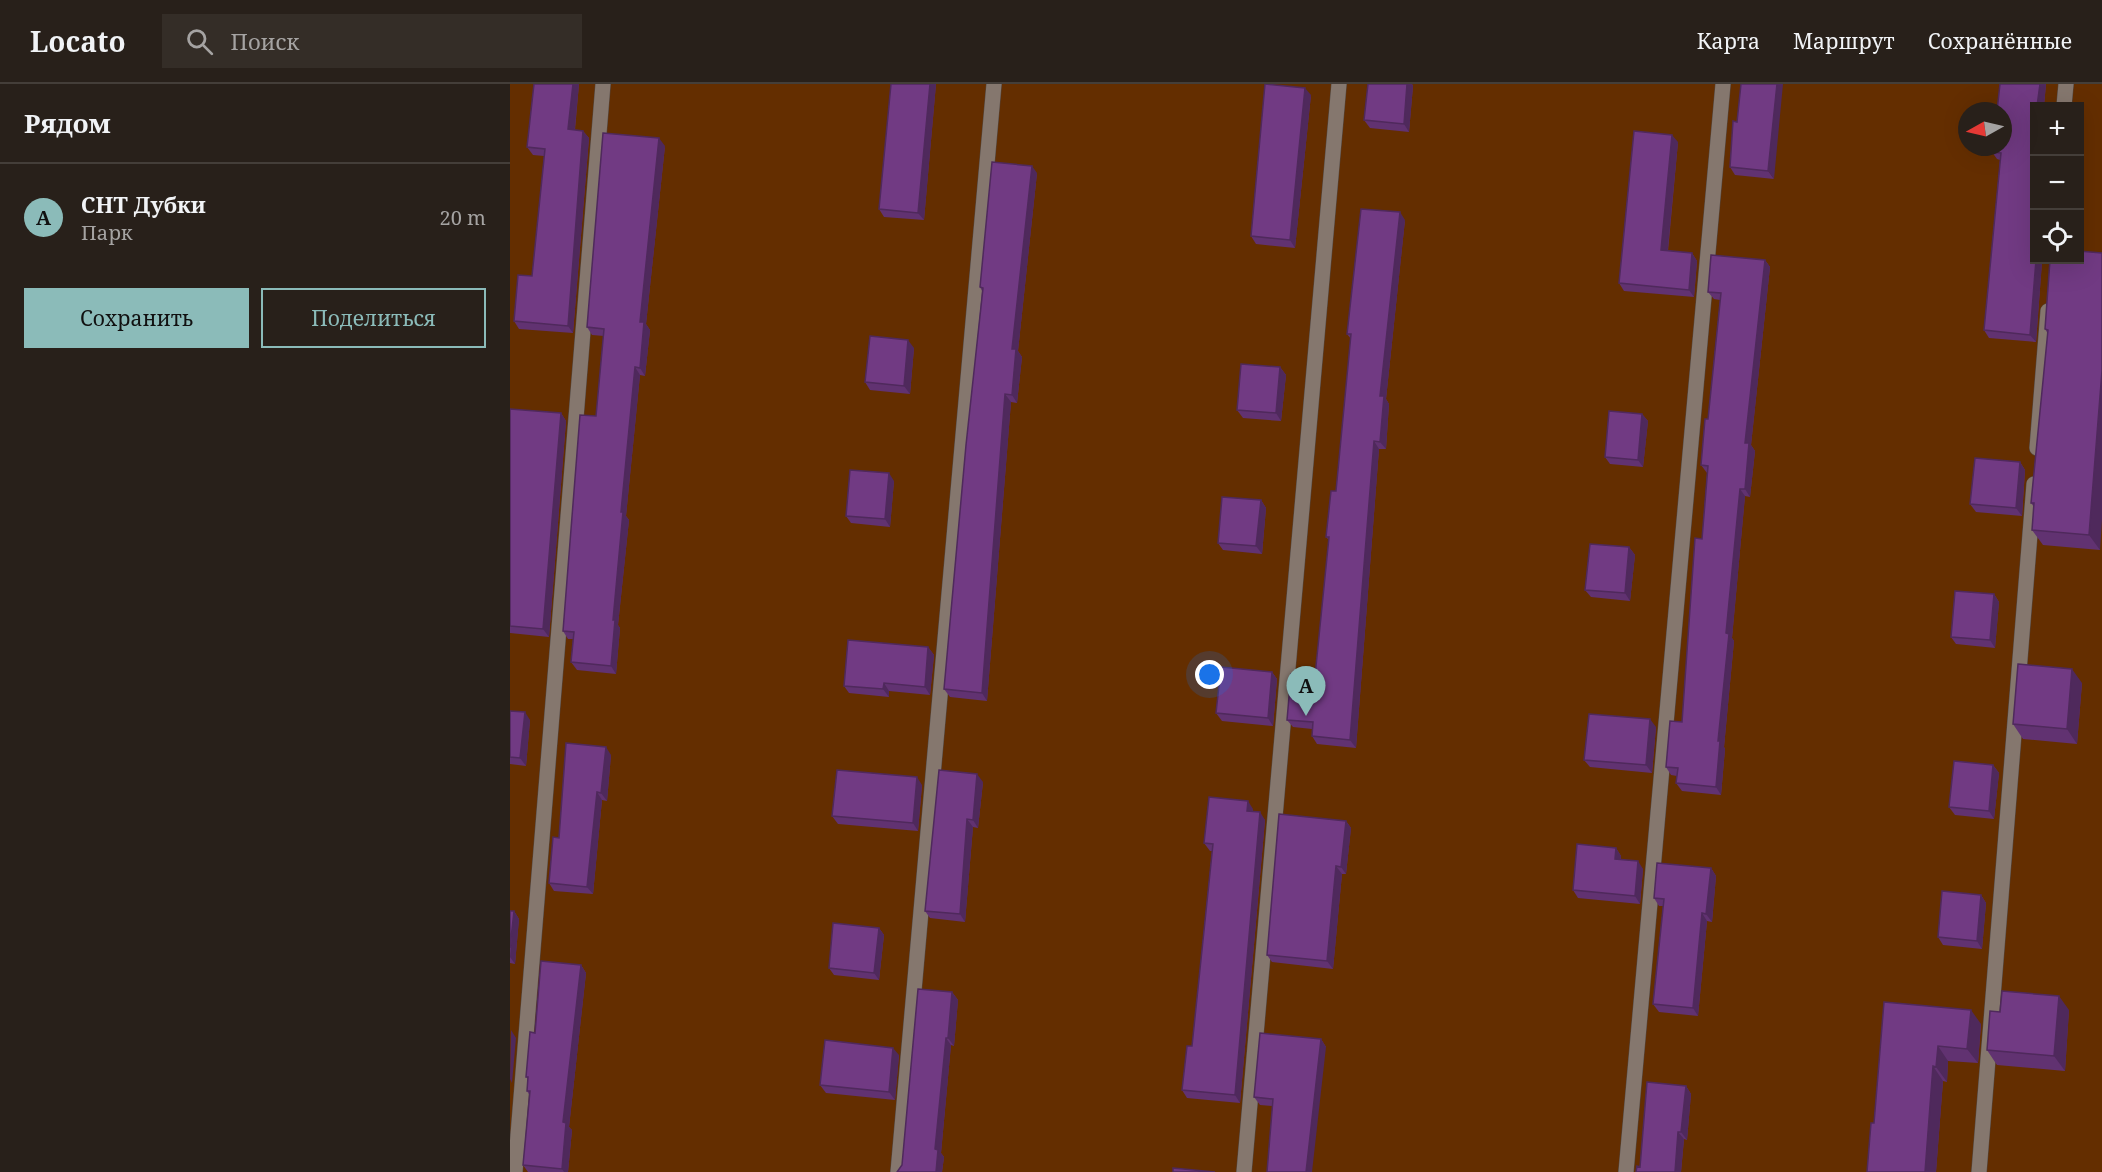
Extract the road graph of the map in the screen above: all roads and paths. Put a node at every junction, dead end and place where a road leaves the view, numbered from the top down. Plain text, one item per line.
1 (603, 84) edge
2 (994, 84) edge
3 (1339, 84) edge
4 (1723, 84) edge
5 (2066, 84) edge
6 (2064, 102) edge
7 (2049, 295) edge
8 (515, 1172) edge
9 (898, 1172) edge
10 (1244, 1172) edge
11 (1626, 1172) edge
12 (1979, 1172) edge

1 - 8 street
2 - 9 street
3 - 10 street
4 - 11 street
5 - 6 street
7 - 12 street

